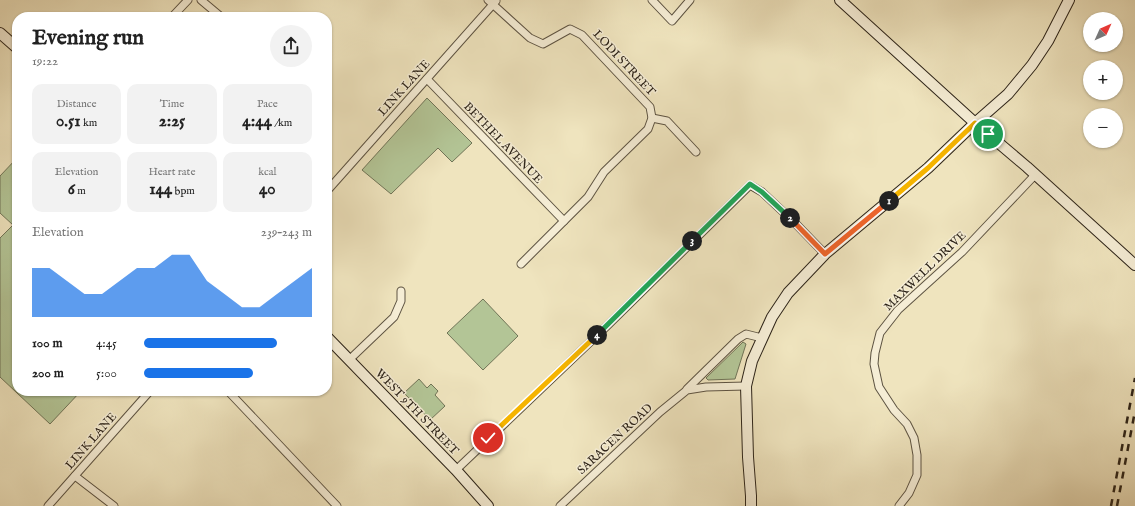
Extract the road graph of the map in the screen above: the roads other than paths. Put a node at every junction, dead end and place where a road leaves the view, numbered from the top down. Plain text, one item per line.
1 (188, 0) edge
2 (201, 0) edge
3 (652, 0) edge
4 (690, 0) edge
5 (840, 0) edge
6 (1069, 0) edge
7 (493, 1) edge
8 (177, 12) edge
9 (215, 12) edge
10 (0, 33) edge
11 (12, 44) edge
12 (427, 79) junction
13 (652, 118) junction
14 (975, 123) junction
15 (696, 152) dead end
16 (1035, 175) junction
17 (332, 185) edge
18 (564, 221) junction
19 (825, 254) junction
20 (522, 264) dead end
21 (1135, 265) edge
22 (401, 291) dead end
23 (762, 338) junction
24 (332, 342) edge
25 (349, 360) junction
26 (746, 386) junction
27 (687, 390) junction
28 (146, 396) edge
29 (233, 396) edge
30 (456, 470) junction
31 (75, 476) junction
32 (48, 506) edge
33 (114, 506) edge
34 (337, 506) edge
35 (488, 506) edge
36 (560, 506) edge
37 (751, 506) edge
38 (899, 506) edge

1 - 8 street
2 - 9 street
3 - 4 street
5 - 14 main road
6 - 14 main road
7 - 12 street, LINK LANE
7 - 13 street, LODI STREET
10 - 11 main road
12 - 17 street, LINK LANE
12 - 18 street, BETHEL AVENUE
13 - 15 street
13 - 18 street
14 - 16 main road
14 - 19 main road
16 - 21 main road
16 - 38 street, MAXWELL DRIVE
18 - 20 street
19 - 23 main road
19 - 30 street
22 - 25 street
23 - 26 main road
23 - 27 street, SARACEN ROAD
24 - 25 main road, WEST 9TH STREET
25 - 30 main road, WEST 9TH STREET
26 - 27 street
26 - 37 main road
27 - 36 street, SARACEN ROAD
28 - 31 street, LINK LANE
29 - 34 street
30 - 35 main road, WEST 9TH STREET
31 - 32 street, LINK LANE
31 - 33 street

